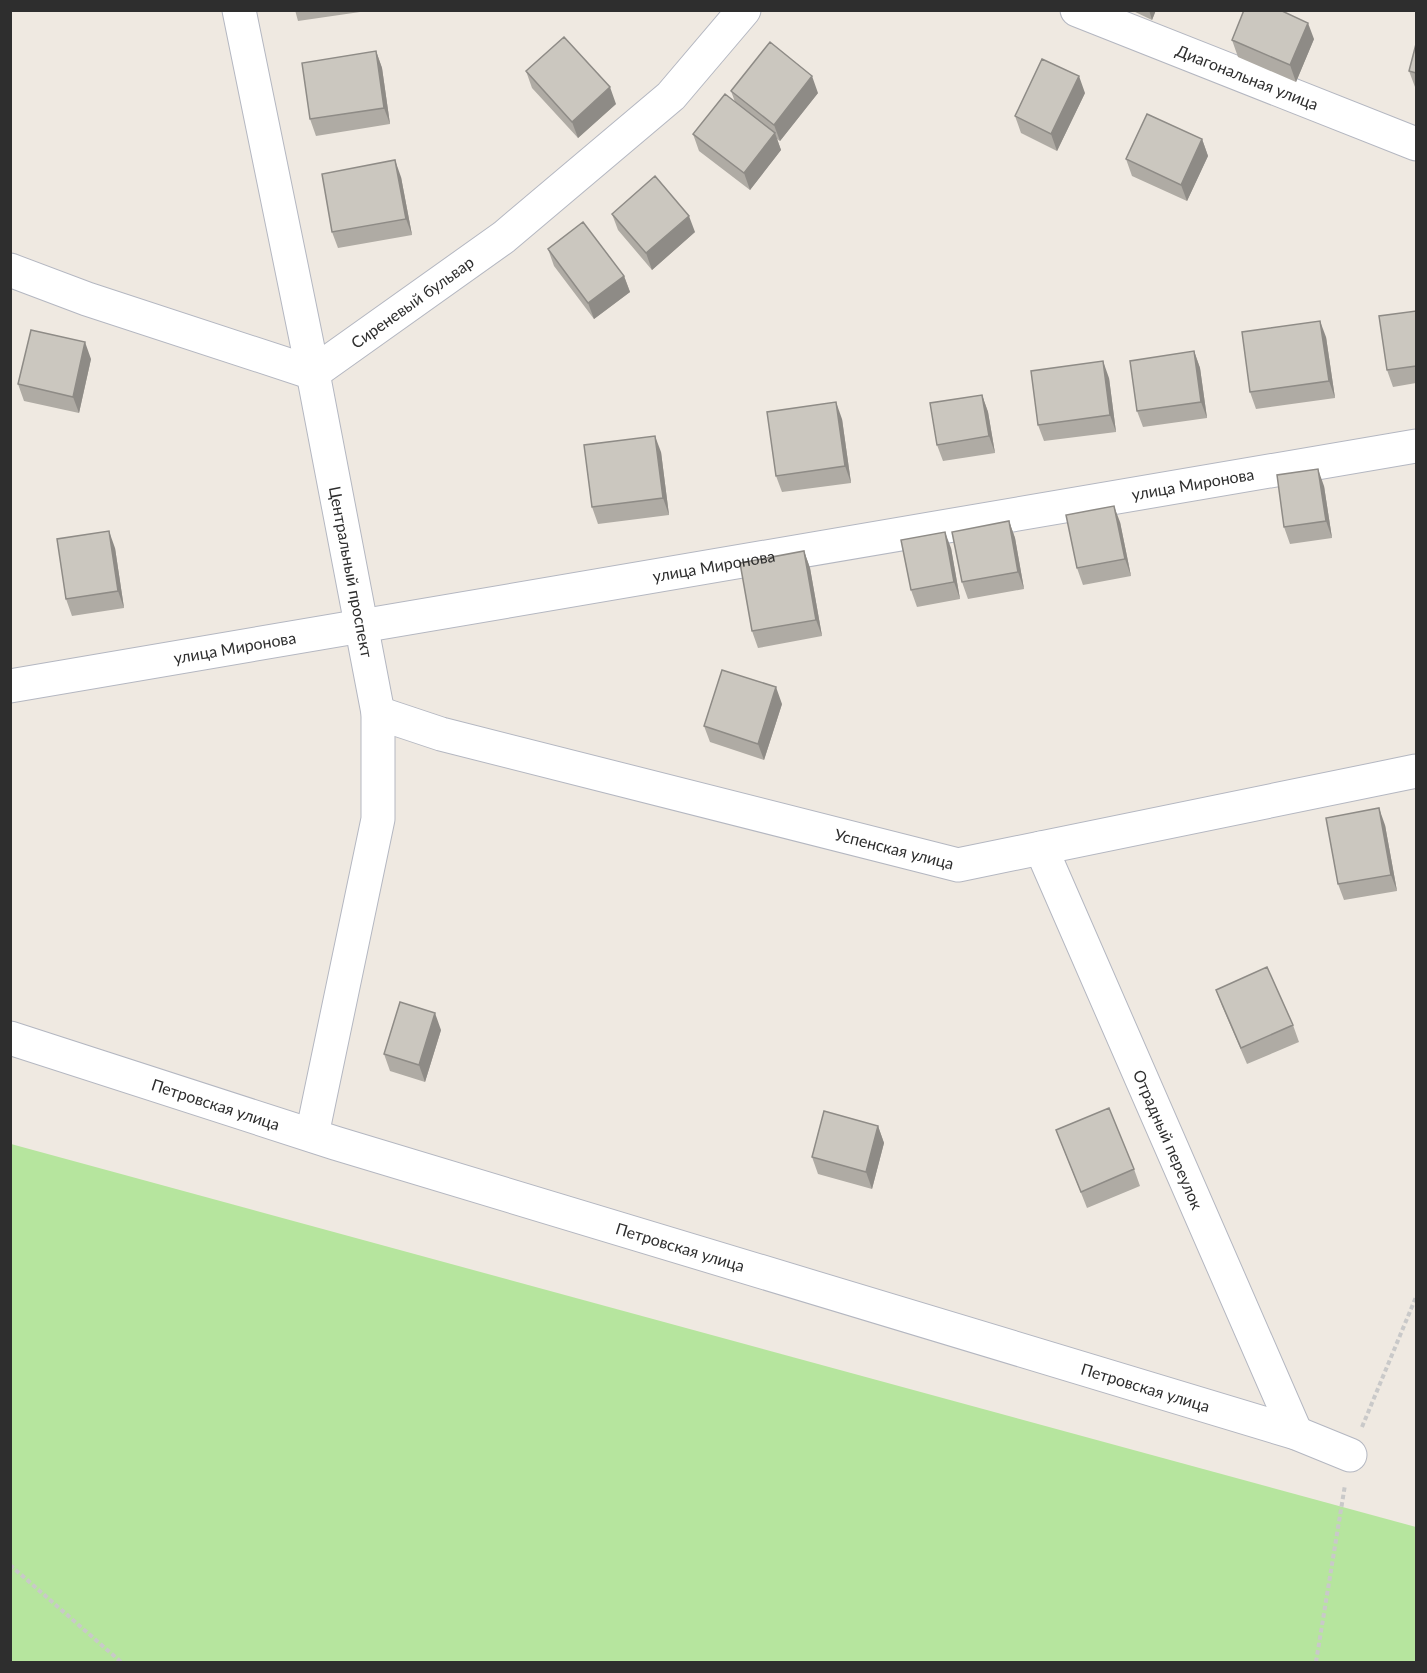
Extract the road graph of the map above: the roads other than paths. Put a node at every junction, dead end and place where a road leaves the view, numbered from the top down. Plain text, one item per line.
1 (239, 10) edge
2 (744, 10) edge
3 (1077, 10) edge
4 (1416, 144) edge
5 (14, 274) edge
6 (313, 373) junction
7 (1416, 446) edge
8 (362, 626) junction
9 (10, 686) edge
10 (378, 713) junction
11 (1416, 771) edge
12 (1041, 848) junction
13 (10, 1038) edge
14 (312, 1135) junction
15 (1296, 1433) junction
16 (1350, 1455) dead end

1 - 6 street, Центральный проспект
2 - 6 street, Сиреневый бульвар
3 - 4 street, Диагональная улица
5 - 6 street
6 - 8 street, Центральный проспект
7 - 8 street, улица Миронова
8 - 9 street, улица Миронова
8 - 10 street, Центральный проспект
10 - 12 street, Успенская улица
10 - 14 street, Центральный проспект
11 - 12 street, Успенская улица
12 - 15 street, Отрадный переулок
13 - 14 street, Петровская улица
14 - 15 street, Петровская улица
15 - 16 street, Петровская улица

